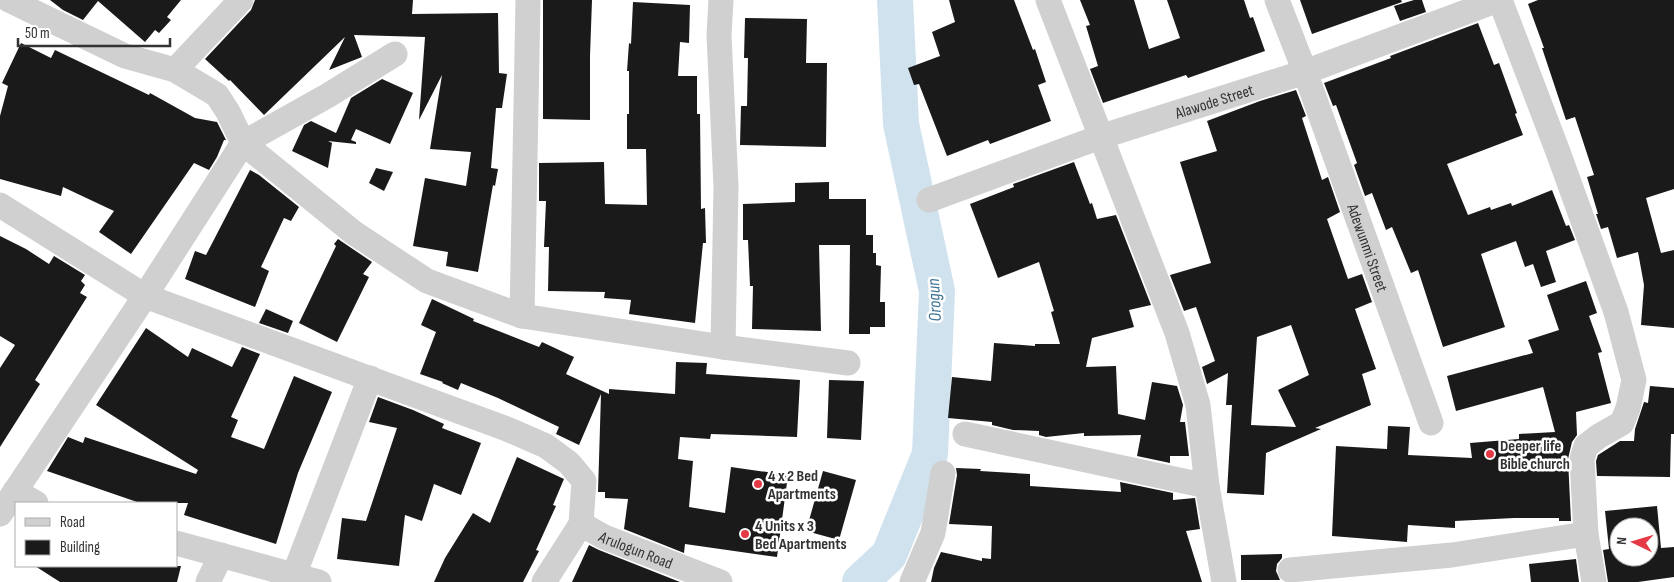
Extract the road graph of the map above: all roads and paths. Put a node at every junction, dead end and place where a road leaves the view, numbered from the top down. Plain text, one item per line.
1 (241, 0) edge
2 (528, 0) edge
3 (721, 0) edge
4 (1048, 0) edge
5 (1277, 0) edge
6 (1499, 0) edge
7 (18, 2) edge
8 (396, 54) dead end
9 (175, 70) junction
10 (1305, 72) junction
11 (1100, 137) junction
12 (243, 143) junction
13 (930, 200) dead end
14 (0, 205) edge
15 (145, 296) junction
16 (522, 316) junction
17 (723, 347) junction
18 (848, 363) dead end
19 (370, 378) junction
20 (1431, 423) dead end
21 (965, 434) dead end
22 (943, 473) dead end
23 (1207, 486) junction
24 (15, 491) junction
25 (34, 502) edge
26 (0, 514) edge
27 (581, 524) junction
28 (1586, 534) junction
29 (178, 544) edge
30 (221, 555) junction
31 (1290, 570) dead end
32 (294, 575) junction
33 (208, 582) edge
34 (319, 582) edge
35 (544, 582) edge
36 (720, 582) edge
37 (912, 582) edge
38 (1224, 582) edge
39 (1594, 582) edge

1 - 9 street
2 - 16 street
3 - 17 street
4 - 11 street
5 - 10 street, Adewunmi Street
6 - 10 street, Alawode Street
6 - 28 street
7 - 9 street
8 - 12 street
9 - 12 street
10 - 11 street, Alawode Street
10 - 20 street, Adewunmi Street
11 - 13 street, Alawode Street
11 - 23 street
12 - 15 street
12 - 16 street
14 - 15 street
15 - 19 street
15 - 24 street
16 - 17 street
17 - 18 street
19 - 27 street
19 - 32 street
21 - 23 street
22 - 37 street
23 - 38 street
24 - 25 street
24 - 26 street
27 - 35 street
27 - 36 street, Arulogun Road
28 - 31 street
28 - 39 street
29 - 30 street
30 - 32 street
30 - 33 street
32 - 34 street

